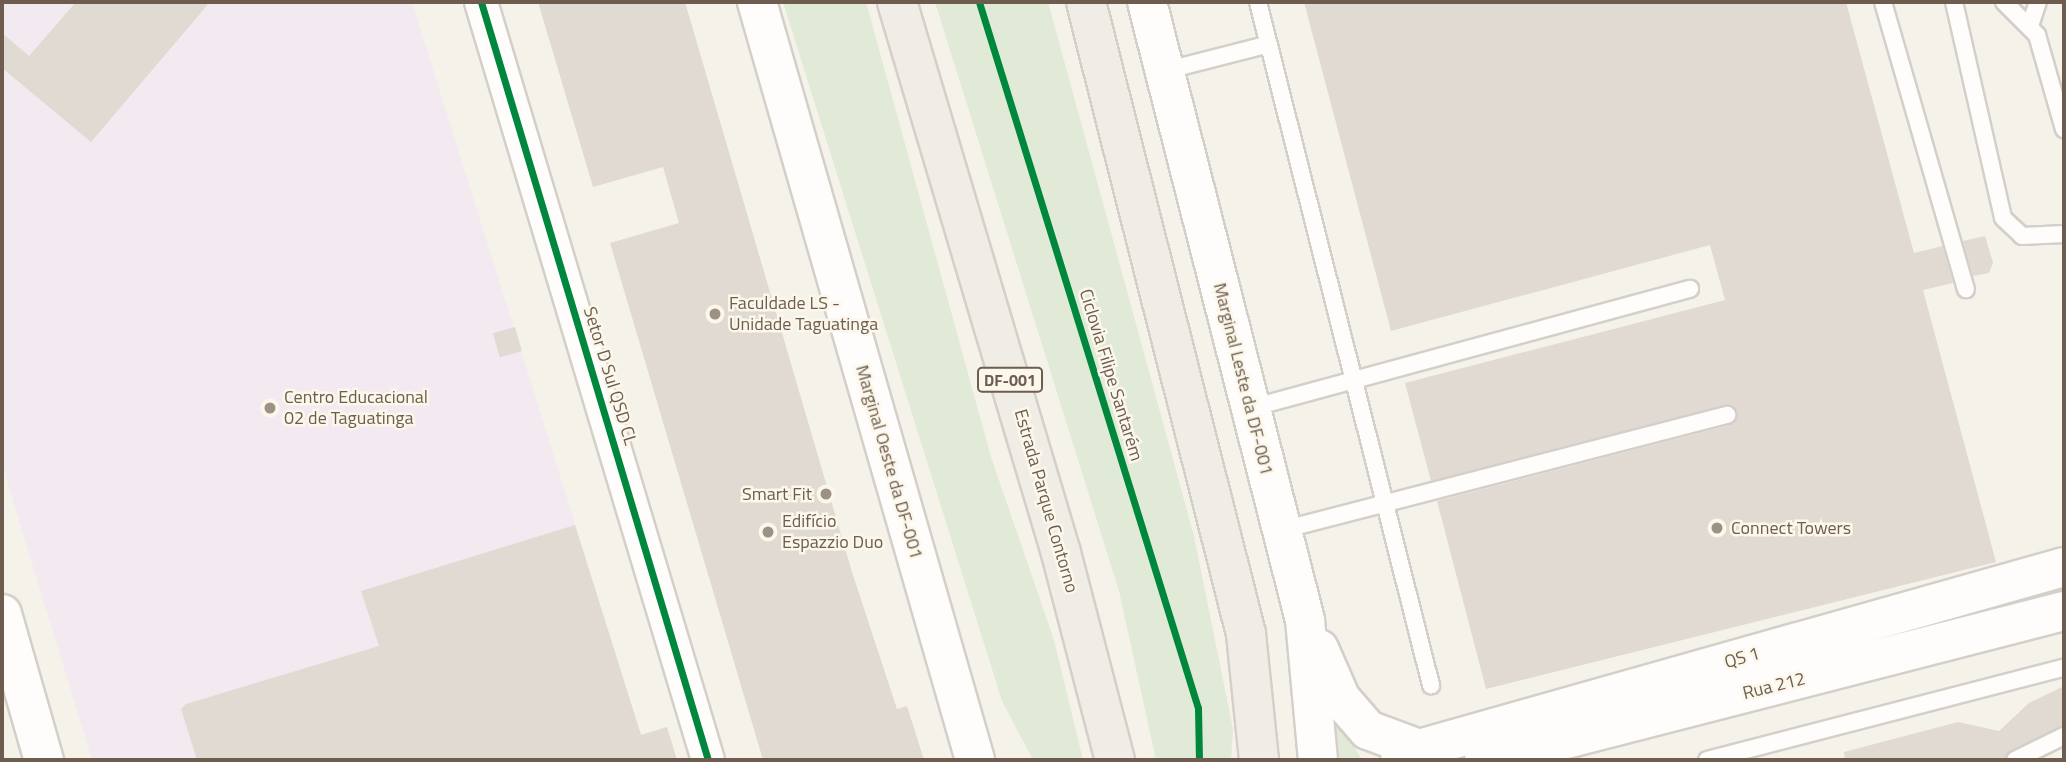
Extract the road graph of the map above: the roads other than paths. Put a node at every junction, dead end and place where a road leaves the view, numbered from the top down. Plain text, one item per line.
1 (481, 2) edge
2 (757, 2) edge
3 (897, 2) edge
4 (1086, 2) edge
5 (1147, 2) edge
6 (1258, 2) edge
7 (1883, 2) edge
8 (1954, 2) edge
9 (2004, 2) edge
10 (2038, 2) edge
11 (2031, 23) junction
12 (1269, 44) junction
13 (1164, 71) junction
14 (2064, 129) edge
15 (2064, 234) edge
16 (1690, 289) dead end
17 (1966, 289) dead end
18 (1350, 376) junction
19 (1251, 408) junction
20 (1727, 415) dead end
21 (1384, 503) junction
22 (1282, 530) junction
23 (2064, 567) edge
24 (2064, 611) edge
25 (2, 614) edge
26 (1306, 620) junction
27 (2064, 668) edge
28 (1431, 685) dead end
29 (2064, 736) edge
30 (1410, 755) edge
31 (1314, 756) edge
32 (44, 760) edge
33 (708, 760) edge
34 (975, 760) edge
35 (1115, 760) edge
36 (1259, 760) edge
37 (1485, 760) edge
38 (1707, 760) edge
39 (2015, 760) edge

1 - 33 street, Setor D Sul QSD CL
2 - 34 main road, Marginal Oeste da DF-001
3 - 35 highway, Estrada Parque Contorno / DF-001
4 - 36 highway
5 - 13 main road, Marginal Leste da DF-001
6 - 12 lane
7 - 17 lane
8 - 15 lane
9 - 11 lane
10 - 11 lane
11 - 14 lane
12 - 13 lane
12 - 18 lane
13 - 19 main road, Marginal Leste da DF-001
16 - 18 lane
18 - 19 lane
18 - 21 lane
19 - 22 main road, Marginal Leste da DF-001
20 - 21 lane
21 - 22 lane
21 - 28 lane
22 - 26 main road, Marginal Leste da DF-001
23 - 30 main road, QS 1
24 - 37 main road, Rua 212
25 - 32 main road
26 - 30 main road
26 - 31 main road, Marginal Leste da DF-001
27 - 38 lane
29 - 39 lane

